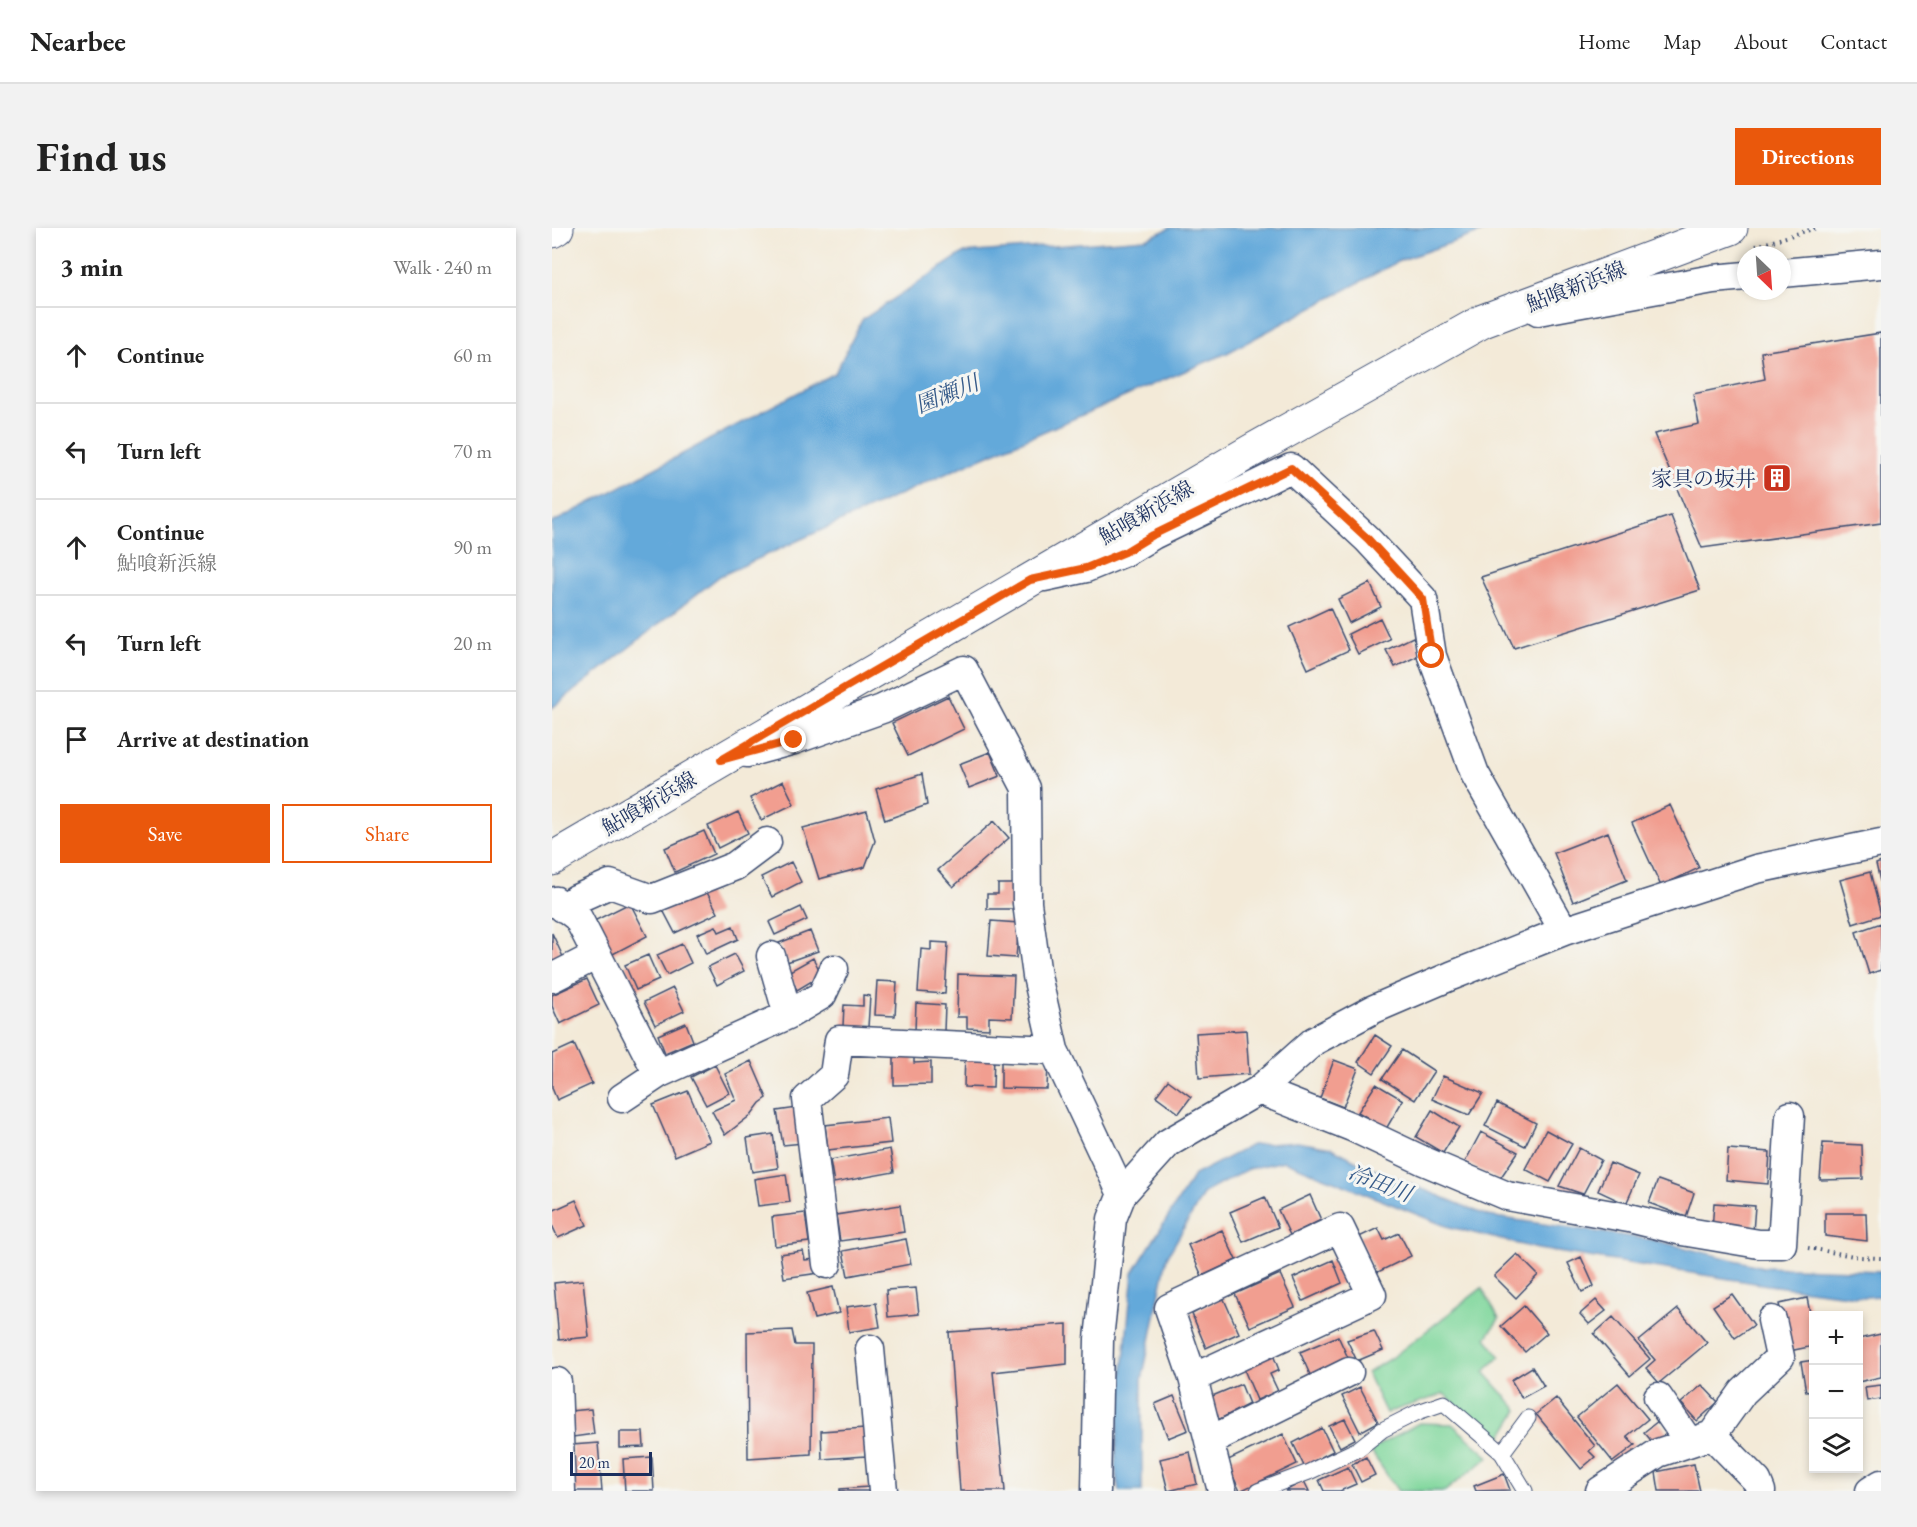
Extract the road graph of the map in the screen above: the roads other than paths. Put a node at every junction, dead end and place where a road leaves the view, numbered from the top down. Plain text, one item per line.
1 (557, 228) edge
2 (1731, 228) edge
3 (552, 231) edge
4 (1881, 264) edge
5 (1791, 272) edge
6 (1737, 277) edge
7 (1483, 321) junction
8 (1030, 580) junction
9 (721, 760) junction
10 (767, 842) dead end
11 (1881, 843) edge
12 (552, 859) edge
13 (558, 905) edge
14 (1564, 931) junction
15 (597, 955) junction
16 (771, 956) dead end
17 (834, 969) dead end
18 (552, 978) edge
19 (788, 1015) junction
20 (1054, 1050) junction
21 (658, 1074) junction
22 (1259, 1090) junction
23 (622, 1098) dead end
24 (1790, 1116) dead end
25 (1122, 1194) junction
26 (827, 1264) dead end
27 (1772, 1320) dead end
28 (870, 1349) dead end
29 (1349, 1372) dead end
30 (1193, 1378) junction
31 (558, 1382) dead end
32 (1658, 1397) dead end
33 (1528, 1418) dead end
34 (1701, 1438) junction
35 (1209, 1441) junction
36 (1502, 1453) junction
37 (1881, 1484) edge
38 (561, 1491) edge
39 (883, 1491) edge
40 (1096, 1491) edge
41 (1222, 1491) edge
42 (1258, 1491) edge
43 (1525, 1491) edge
44 (1600, 1491) edge
45 (1761, 1491) edge
46 (1870, 1491) edge

1 - 3 main road
2 - 7 main road, 鮎喰新浜線
4 - 5 street
6 - 7 street
7 - 8 main road, 鮎喰新浜線
8 - 9 main road, 鮎喰新浜線
8 - 14 street
9 - 12 main road, 鮎喰新浜線
9 - 20 street
10 - 13 street
11 - 14 street
13 - 15 street
14 - 22 street
15 - 18 street
15 - 21 street
16 - 19 street
17 - 19 street
19 - 21 street
20 - 25 street
20 - 26 street
21 - 23 street
22 - 24 street
22 - 25 street
25 - 40 street
27 - 34 street
28 - 39 street
29 - 35 street
30 - 30 street
30 - 35 street
31 - 38 street
32 - 34 street
33 - 36 lane
34 - 44 street
34 - 45 street
35 - 41 street
36 - 42 lane
36 - 43 lane
37 - 46 street

